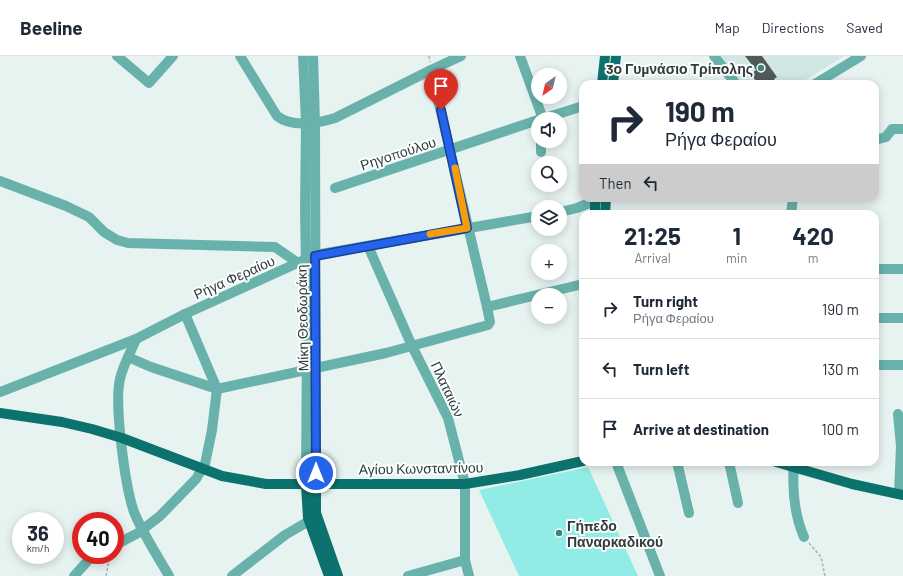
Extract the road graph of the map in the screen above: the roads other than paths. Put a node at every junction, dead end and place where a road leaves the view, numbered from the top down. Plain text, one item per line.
1 (117, 56) edge
2 (173, 56) edge
3 (240, 56) edge
4 (303, 56) edge
5 (313, 56) edge
6 (461, 56) edge
7 (520, 56) edge
8 (605, 56) edge
9 (616, 56) edge
10 (714, 56) edge
11 (861, 56) edge
12 (431, 70) junction
13 (602, 80) edge
14 (613, 80) edge
15 (733, 80) edge
16 (822, 80) edge
17 (579, 107) edge
18 (540, 112) edge
19 (565, 112) edge
20 (531, 122) edge
21 (311, 123) junction
22 (903, 129) edge
23 (879, 139) edge
24 (541, 148) edge
25 (451, 150) junction
26 (540, 152) dead end
27 (0, 181) edge
28 (335, 188) dead end
29 (589, 202) edge
30 (567, 210) edge
31 (531, 217) edge
32 (467, 228) junction
33 (368, 246) junction
34 (306, 259) junction
35 (879, 269) edge
36 (903, 269) edge
37 (579, 285) edge
38 (487, 307) junction
39 (185, 314) junction
40 (879, 318) edge
41 (903, 318) edge
42 (136, 339) junction
43 (412, 346) junction
44 (128, 357) junction
45 (879, 365) edge
46 (903, 365) edge
47 (312, 369) junction
48 (217, 389) junction
49 (0, 392) edge
50 (0, 413) edge
51 (898, 414) dead end
52 (122, 438) junction
53 (579, 462) edge
54 (618, 466) edge
55 (678, 466) edge
56 (730, 466) edge
57 (794, 466) edge
58 (798, 466) edge
59 (203, 469) junction
60 (464, 484) junction
61 (311, 485) junction
62 (901, 495) edge
63 (738, 503) dead end
64 (689, 513) dead end
65 (309, 521) junction
66 (142, 530) junction
67 (804, 537) road end
68 (124, 540) edge
69 (464, 560) junction
70 (85, 564) edge
71 (74, 576) edge
72 (169, 576) edge
73 (232, 576) edge
74 (329, 576) edge
75 (338, 576) edge
76 (408, 576) edge
77 (469, 576) edge
78 (660, 576) edge

1 - 2 street
3 - 21 street
4 - 21 street, Μίκη Θεοδωράκη
5 - 21 street, Μίκη Θεοδωράκη
6 - 12 street
7 - 18 street
8 - 13 main road
9 - 14 main road
10 - 15 street
11 - 16 street
12 - 21 street
12 - 25 street
17 - 19 street
20 - 25 street, Ρηγοπούλου
21 - 34 street, Μίκη Θεοδωράκη
22 - 23 street
24 - 26 street
25 - 28 street, Ρηγοπούλου
25 - 32 street
27 - 34 street
29 - 30 street
31 - 32 street, Ρήγα Φεραίου
32 - 33 street, Ρήγα Φεραίου
32 - 38 street
33 - 34 street, Ρήγα Φεραίου
33 - 43 street, Πλαταιών
34 - 39 street, Ρήγα Φεραίου
34 - 47 street, Μίκη Θεοδωράκη
35 - 36 street
37 - 38 street
38 - 43 street
39 - 42 street, Ρήγα Φεραίου
39 - 48 street
40 - 41 street
42 - 44 street
42 - 49 street, Ρήγα Φεραίου
43 - 47 street
43 - 60 street, Πλαταιών
44 - 48 street
44 - 52 street
45 - 46 street
47 - 48 street
47 - 61 street, Μίκη Θεοδωράκη
48 - 59 street
50 - 52 main road, Αγίου Κωνσταντίνου
51 - 62 street
52 - 59 main road, Αγίου Κωνσταντίνου
52 - 66 street
53 - 60 main road, Αγίου Κωνσταντίνου
54 - 78 street
55 - 64 street
56 - 63 street
57 - 67 street
58 - 62 main road
59 - 61 main road, Αγίου Κωνσταντίνου
59 - 66 street
60 - 61 main road, Αγίου Κωνσταντίνου
60 - 69 street, Πλαταιών
61 - 65 main road, Μίκη Θεοδωράκη
61 - 75 main road, Μίκη Θεοδωράκη
65 - 73 street
65 - 74 main road, Μίκη Θεοδωράκη
66 - 68 street
66 - 72 street
69 - 76 street
69 - 77 street, Πλαταιών
70 - 71 street

